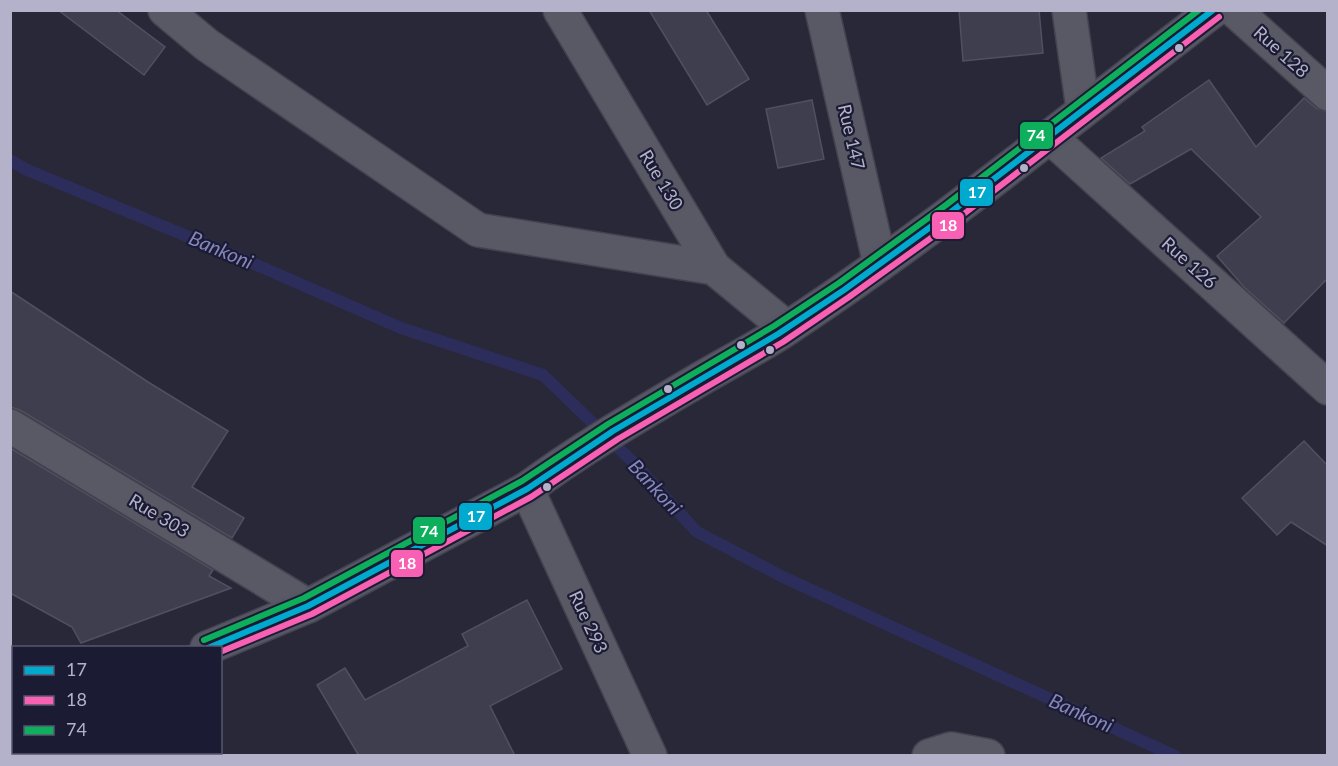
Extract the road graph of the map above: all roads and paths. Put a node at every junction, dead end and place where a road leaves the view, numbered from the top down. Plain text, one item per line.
1 (165, 10) edge
2 (202, 10) edge
3 (560, 10) edge
4 (822, 10) edge
5 (1069, 10) edge
6 (1214, 10) edge
7 (1234, 10) edge
8 (207, 45) junction
9 (1328, 94) edge
10 (1083, 109) junction
11 (1050, 137) junction
12 (880, 264) junction
13 (714, 268) junction
14 (787, 328) junction
15 (1328, 388) edge
16 (10, 426) edge
17 (527, 489) junction
18 (308, 606) junction
19 (212, 646) edge
20 (650, 756) edge
21 (929, 756) edge
22 (988, 756) edge

1 - 8 street
2 - 8 street
3 - 13 street, Rue 130
4 - 12 street, Rue 147
5 - 10 street
6 - 10 street
7 - 9 street, Rue 128
8 - 13 street
10 - 11 street
11 - 12 street
11 - 15 street, Rue 126
12 - 14 street
13 - 14 street, Rue 130
14 - 17 street
16 - 18 street, Rue 303
17 - 18 street
17 - 20 street, Rue 293
18 - 19 street
21 - 22 street

